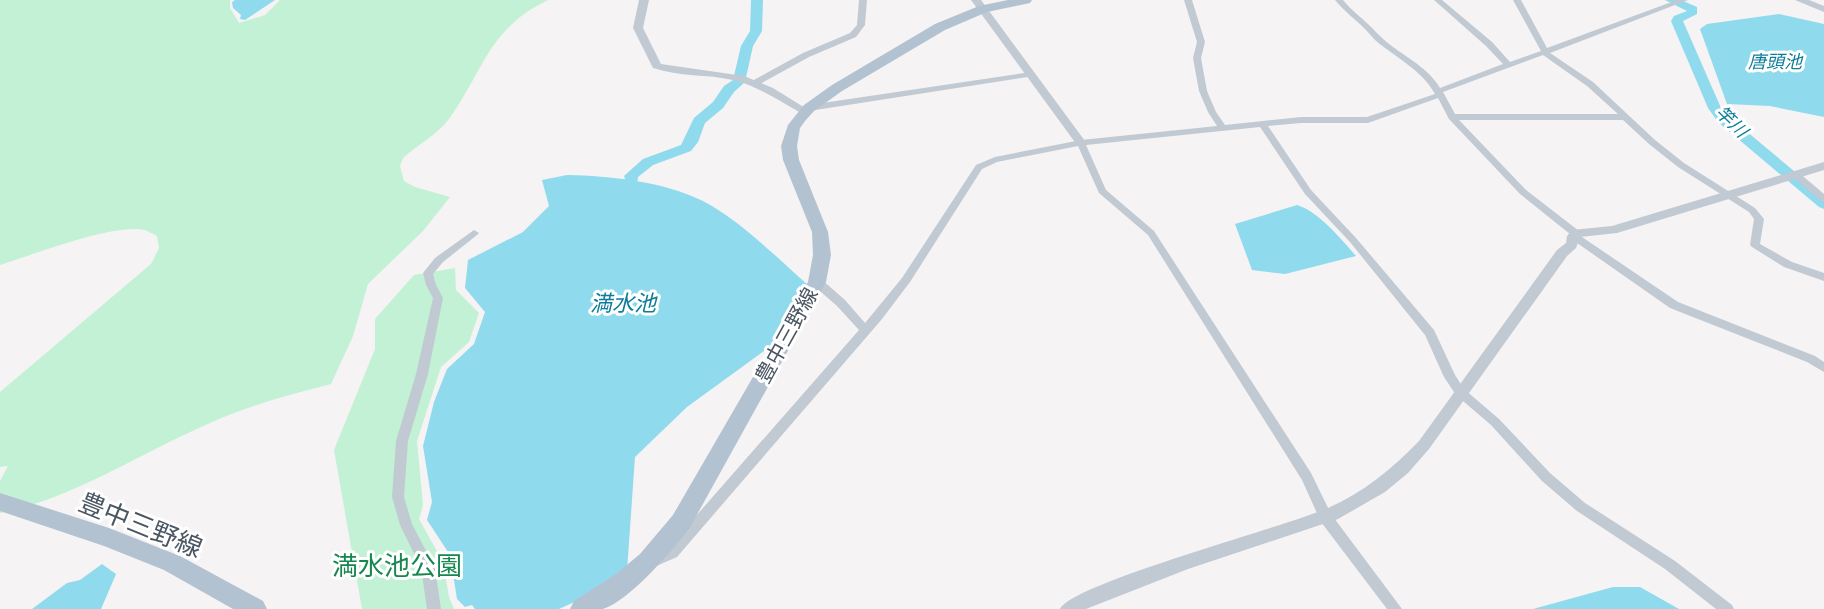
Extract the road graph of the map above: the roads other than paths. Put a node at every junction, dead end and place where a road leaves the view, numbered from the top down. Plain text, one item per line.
1 (644, 0) edge
2 (863, 0) edge
3 (1026, 0) edge
4 (1188, 0) edge
5 (1340, 0) edge
6 (1438, 0) edge
7 (1516, 0) edge
8 (1684, 0) edge
9 (1800, 0) edge
10 (980, 5) edge
11 (1824, 9) edge
12 (1546, 53) junction
13 (1509, 66) junction
14 (1031, 74) junction
15 (755, 83) junction
16 (1439, 93) junction
17 (807, 109) junction
18 (1452, 117) junction
19 (1623, 117) junction
20 (1262, 124) junction
21 (1223, 128) junction
22 (1081, 144) junction
23 (1824, 166) edge
24 (1795, 174) junction
25 (1726, 194) junction
26 (1824, 199) edge
27 (474, 233) dead end
28 (1574, 234) junction
29 (1824, 278) edge
30 (817, 282) junction
31 (866, 331) junction
32 (1824, 368) edge
33 (1460, 392) junction
34 (0, 502) edge
35 (1326, 518) junction
36 (645, 565) junction
37 (1092, 603) edge
38 (255, 609) edge
39 (434, 609) edge
40 (582, 609) edge
41 (1069, 609) edge
42 (1395, 609) edge
43 (1727, 609) edge

1 - 15 street
2 - 15 street
3 - 10 main road, 豊中三野線
4 - 21 street
5 - 16 street
6 - 13 street
7 - 12 street
8 - 12 street
9 - 11 street
10 - 14 street
10 - 17 main road, 豊中三野線
12 - 13 street
12 - 19 street
13 - 16 street
14 - 17 street
14 - 22 street
15 - 17 street
16 - 18 street
16 - 20 street
17 - 30 main road, 豊中三野線
18 - 19 street
18 - 28 street
19 - 25 street
20 - 21 street
20 - 33 street
21 - 22 street
22 - 31 street
22 - 35 street
23 - 24 street
24 - 25 street
24 - 26 street
25 - 28 street
25 - 29 street
27 - 39 street
28 - 32 street
28 - 33 street
30 - 31 street
30 - 36 main road, 豊中三野線
31 - 36 street
33 - 35 street
33 - 43 street
34 - 38 main road, 豊中三野線
35 - 37 street
35 - 42 street
36 - 40 main road, 豊中三野線
37 - 41 street

